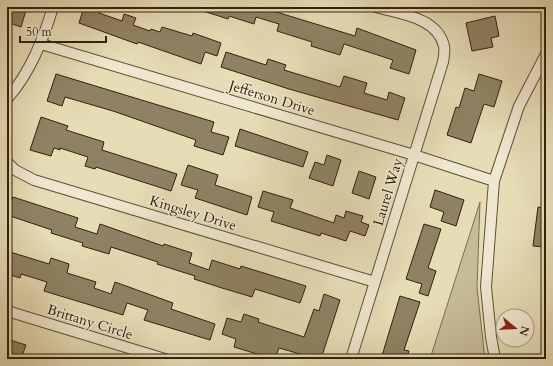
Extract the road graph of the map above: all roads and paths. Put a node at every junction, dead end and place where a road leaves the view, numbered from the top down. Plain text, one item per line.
1 (53, 7) edge
2 (376, 7) edge
3 (41, 44) junction
4 (546, 54) edge
5 (7, 99) edge
6 (414, 155) junction
7 (7, 162) edge
8 (494, 181) junction
9 (375, 282) junction
10 (7, 311) edge
11 (165, 359) edge
12 (351, 359) edge
13 (495, 359) edge

1 - 3 street
2 - 6 street, Laurel Way
3 - 5 street
3 - 6 street, Jefferson Drive
4 - 8 street
6 - 8 street, Jefferson Drive
6 - 9 street, Laurel Way
7 - 9 street, Kingsley Drive
8 - 13 street
9 - 12 street, Laurel Way
10 - 11 street, Brittany Circle

